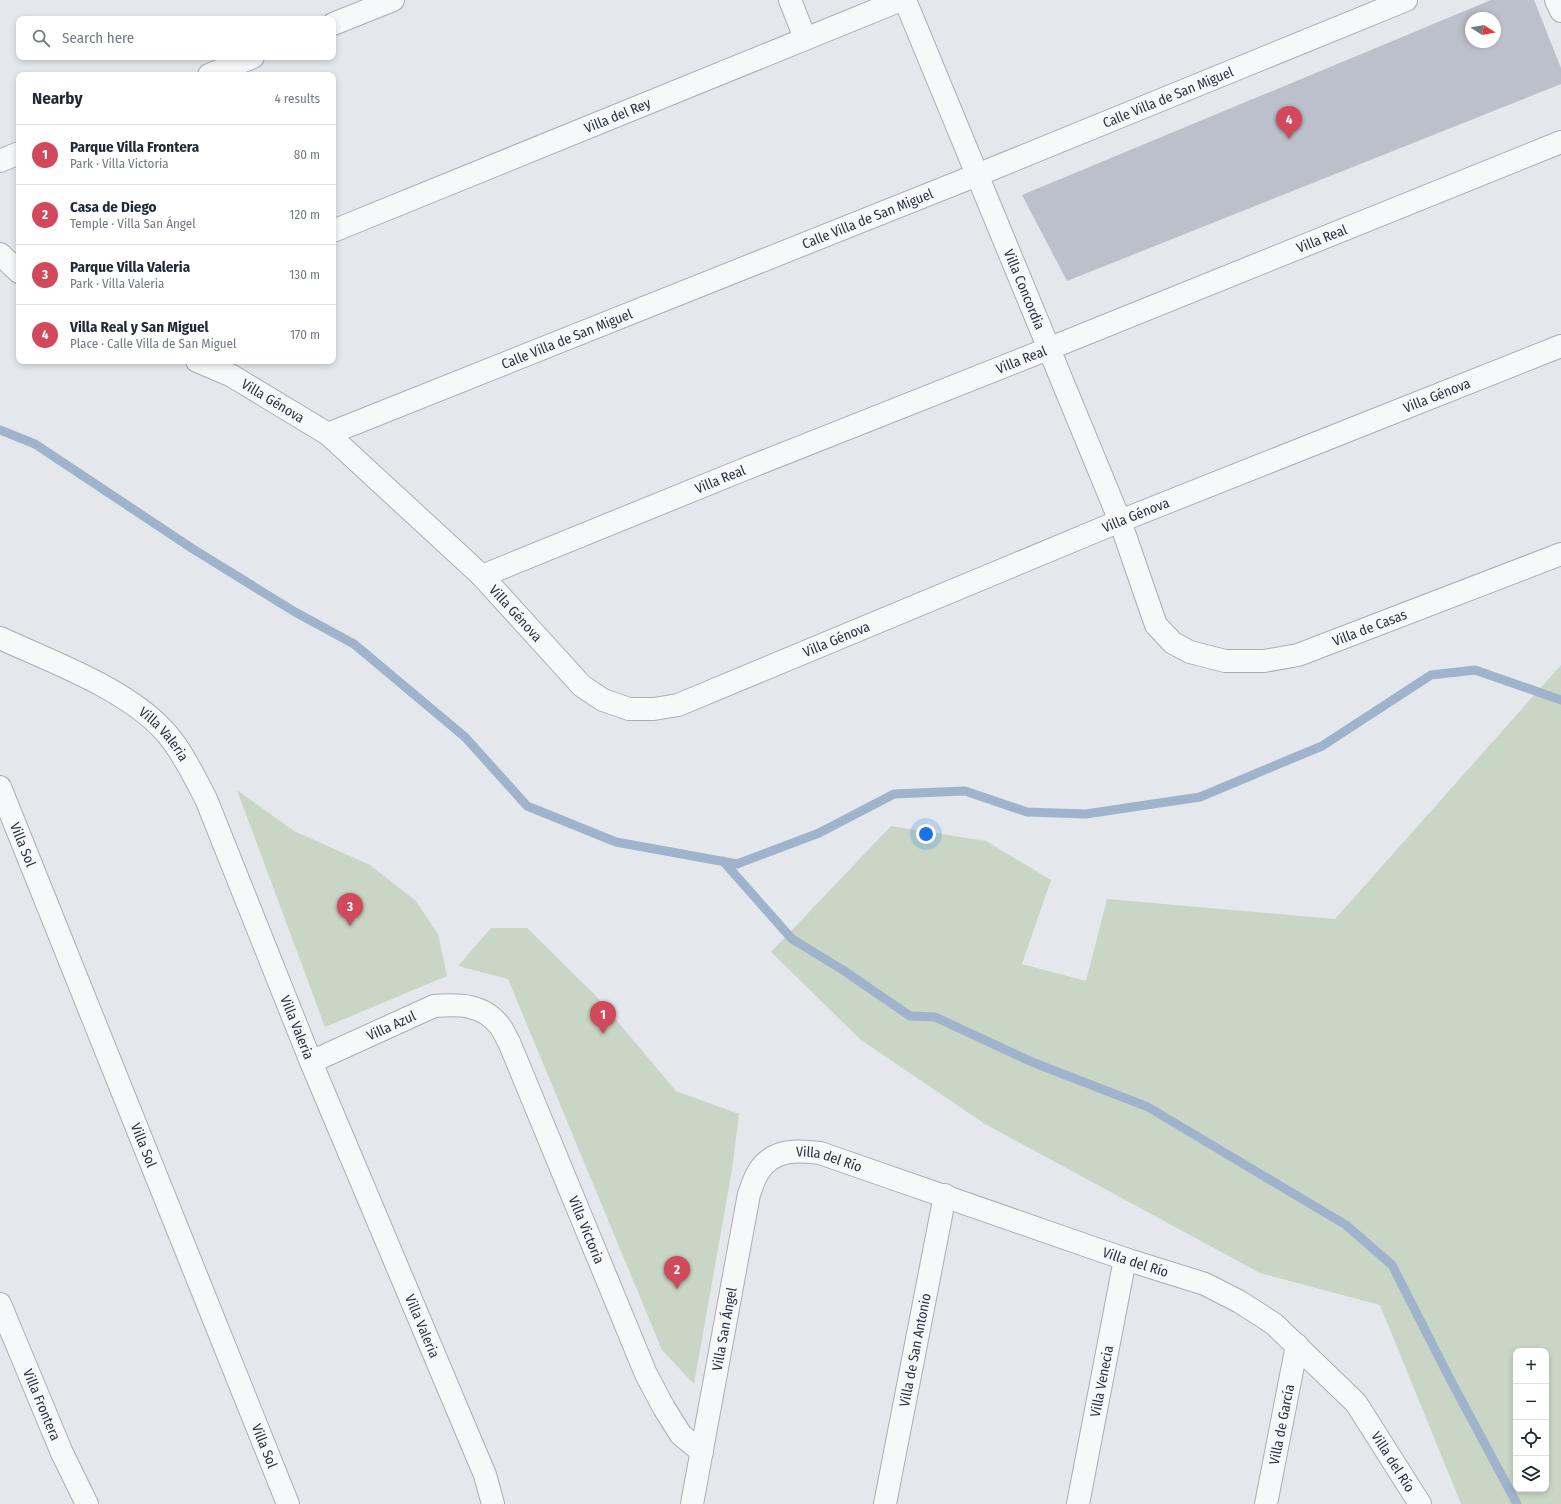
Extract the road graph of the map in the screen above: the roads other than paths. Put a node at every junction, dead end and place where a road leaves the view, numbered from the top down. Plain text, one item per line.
1 (393, 0) edge
2 (790, 0) edge
3 (901, 0) edge
4 (905, 0) edge
5 (1406, 0) edge
6 (1556, 0) edge
7 (1561, 11) edge
8 (336, 23) edge
9 (804, 38) junction
10 (246, 60) edge
11 (216, 72) edge
12 (1561, 142) edge
13 (16, 154) edge
14 (0, 161) edge
15 (977, 175) junction
16 (336, 229) edge
17 (0, 254) edge
18 (16, 269) edge
19 (1561, 346) edge
20 (1048, 349) junction
21 (204, 364) edge
22 (328, 434) junction
23 (1120, 520) junction
24 (1561, 554) edge
25 (482, 576) junction
26 (0, 638) edge
27 (1173, 643) joint
28 (0, 787) edge
29 (475, 1007) joint
30 (311, 1062) junction
31 (770, 1159) joint
32 (945, 1195) junction
33 (1125, 1259) junction
34 (0, 1304) edge
35 (1297, 1345) junction
36 (702, 1452) junction
37 (87, 1504) edge
38 (288, 1504) edge
39 (493, 1504) edge
40 (692, 1504) edge
41 (885, 1504) edge
42 (1078, 1504) edge
43 (1266, 1504) edge
44 (1420, 1504) edge

1 - 8 street
2 - 9 street
3 - 9 street, Villa del Rey
4 - 15 street, Villa Concordia
5 - 15 street, Calle Villa de San Miguel
6 - 7 street
9 - 16 street, Villa del Rey
10 - 11 street
12 - 20 street, Villa Real
13 - 14 street
15 - 20 street, Villa Concordia
15 - 22 street, Calle Villa de San Miguel
17 - 18 street
19 - 23 street, Villa Génova
20 - 23 street, Villa Concordia
20 - 25 street, Villa Real
21 - 22 street, Villa Génova
22 - 25 street, Villa Génova
23 - 25 street, Villa Génova
23 - 27 street, Villa Concordia
24 - 27 street, Villa de Casas
26 - 30 street, Villa Valeria
28 - 38 street, Villa Sol
29 - 30 street, Villa Azul
29 - 36 street, Villa Victoria
30 - 39 street, Villa Valeria
31 - 32 street, Villa del Río
31 - 36 street, Villa San Ángel
32 - 33 street, Villa del Río
32 - 41 street, Villa de San Antonio
33 - 35 street, Villa del Río
33 - 42 street, Villa Venecia
34 - 37 street, Villa Frontera
35 - 43 street, Villa de García
35 - 44 street, Villa del Río
36 - 40 street, Villa San Ángel

